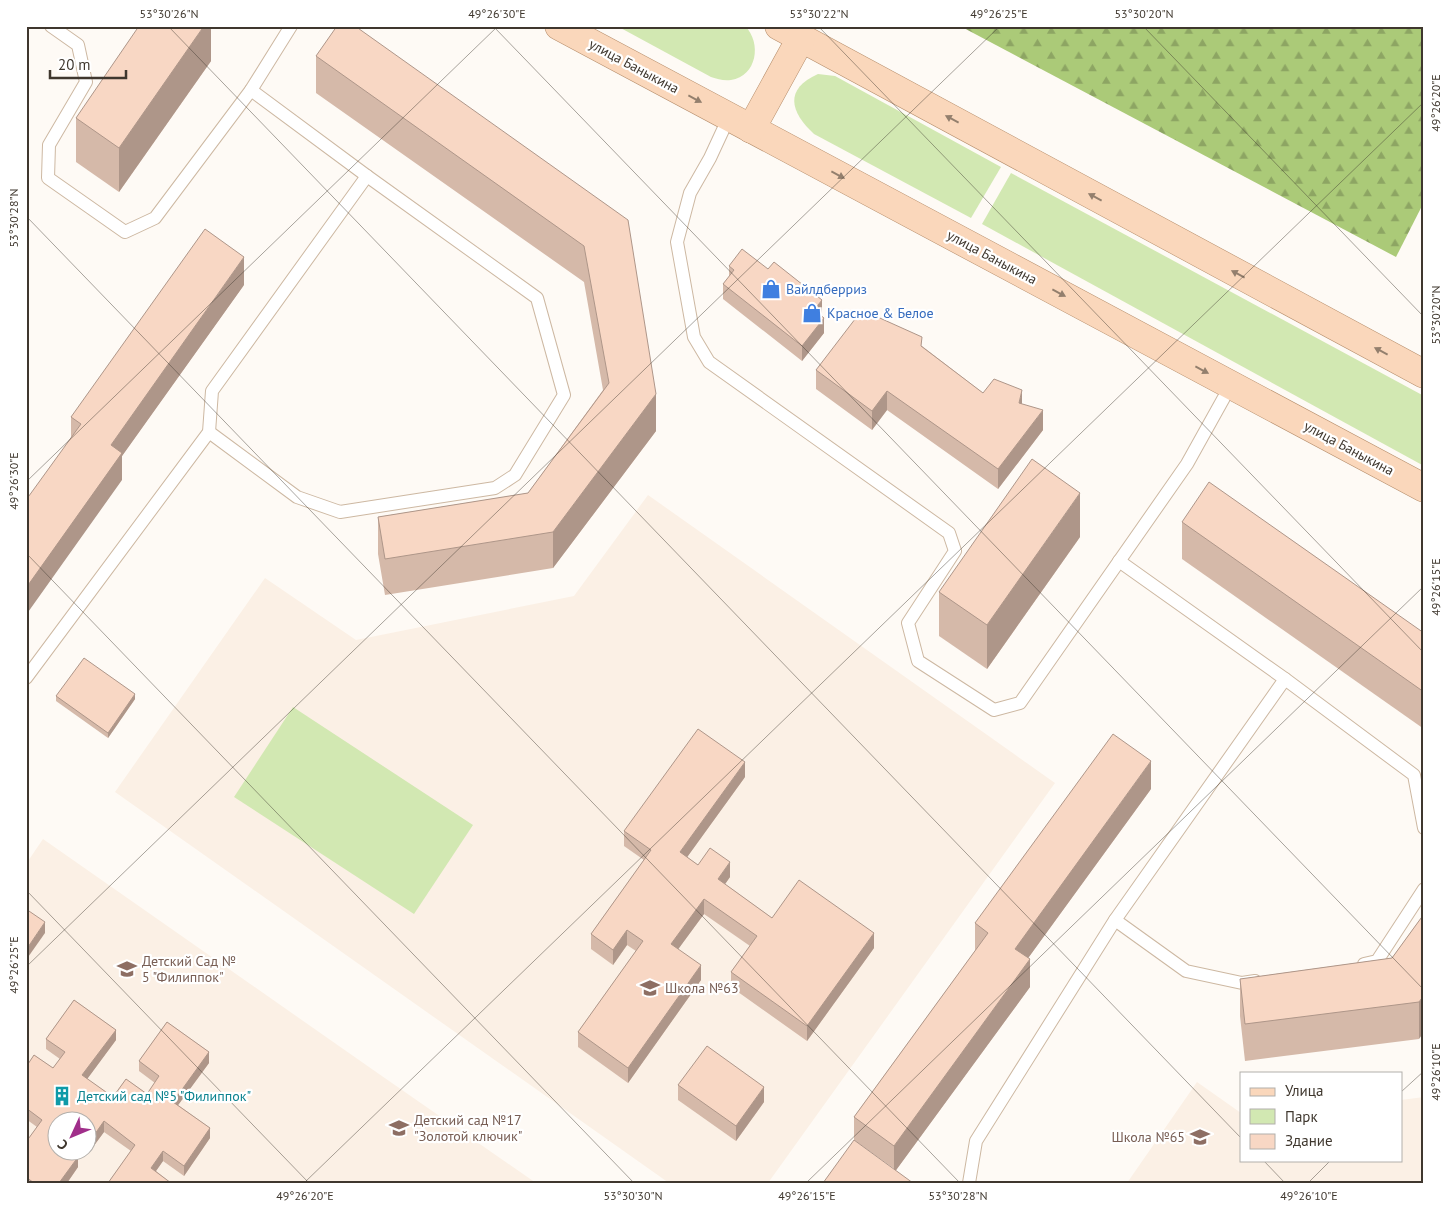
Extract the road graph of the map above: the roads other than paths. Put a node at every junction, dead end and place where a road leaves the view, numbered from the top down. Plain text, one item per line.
1 (51, 26) edge
2 (291, 26) edge
3 (559, 26) edge
4 (790, 32) edge
5 (251, 90) junction
6 (740, 123) junction
7 (367, 176) junction
8 (1424, 374) edge
9 (1231, 385) junction
10 (210, 432) junction
11 (1424, 488) edge
12 (1119, 561) junction
13 (26, 678) edge
14 (1285, 679) junction
15 (1424, 828) edge
16 (1424, 889) edge
17 (1115, 920) junction
18 (1348, 966) edge
19 (1271, 979) edge
20 (969, 1183) edge

1 - 5 lane
2 - 5 lane
3 -> 6 main road, улица Баныкина
4 - 6 main road
8 -> 4 main road
5 - 7 lane
6 -> 9 main road, улица Баныкина
6 - 12 lane
7 - 10 lane
7 - 10 lane
9 - 11 main road, улица Баныкина
9 - 12 lane
10 - 13 lane
12 - 14 lane
14 - 15 lane
14 - 17 lane
16 - 18 lane
17 - 19 lane
17 - 20 lane

